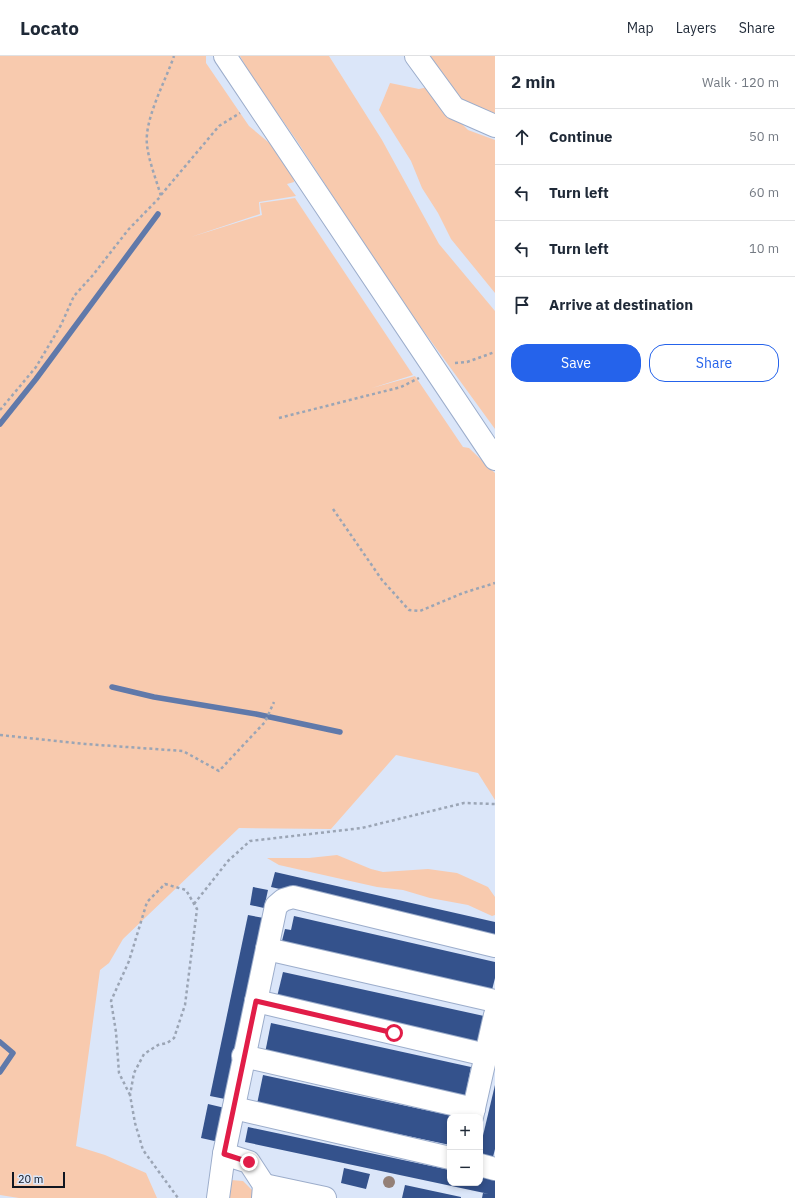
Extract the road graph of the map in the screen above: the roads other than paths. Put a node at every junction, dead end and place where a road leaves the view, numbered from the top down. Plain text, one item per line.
1 (225, 56) edge
2 (416, 56) edge
3 (495, 126) edge
4 (495, 459) edge
5 (495, 946) edge
6 (267, 949) junction
7 (256, 1001) junction
8 (495, 1001) edge
9 (495, 1014) edge
10 (486, 1055) junction
11 (243, 1056) junction
12 (234, 1108) junction
13 (473, 1113) edge
14 (224, 1154) junction
15 (447, 1157) edge
16 (483, 1166) edge
17 (495, 1169) edge
18 (264, 1192) edge
19 (218, 1198) edge
20 (325, 1198) edge

1 - 4 street
2 - 3 street
5 - 6 street
6 - 7 street
6 - 8 street
7 - 10 street
7 - 11 street
9 - 10 street
10 - 13 street
11 - 12 street
11 - 13 street
12 - 14 street
12 - 15 street
14 - 18 street
14 - 19 street
16 - 17 street
18 - 20 street

